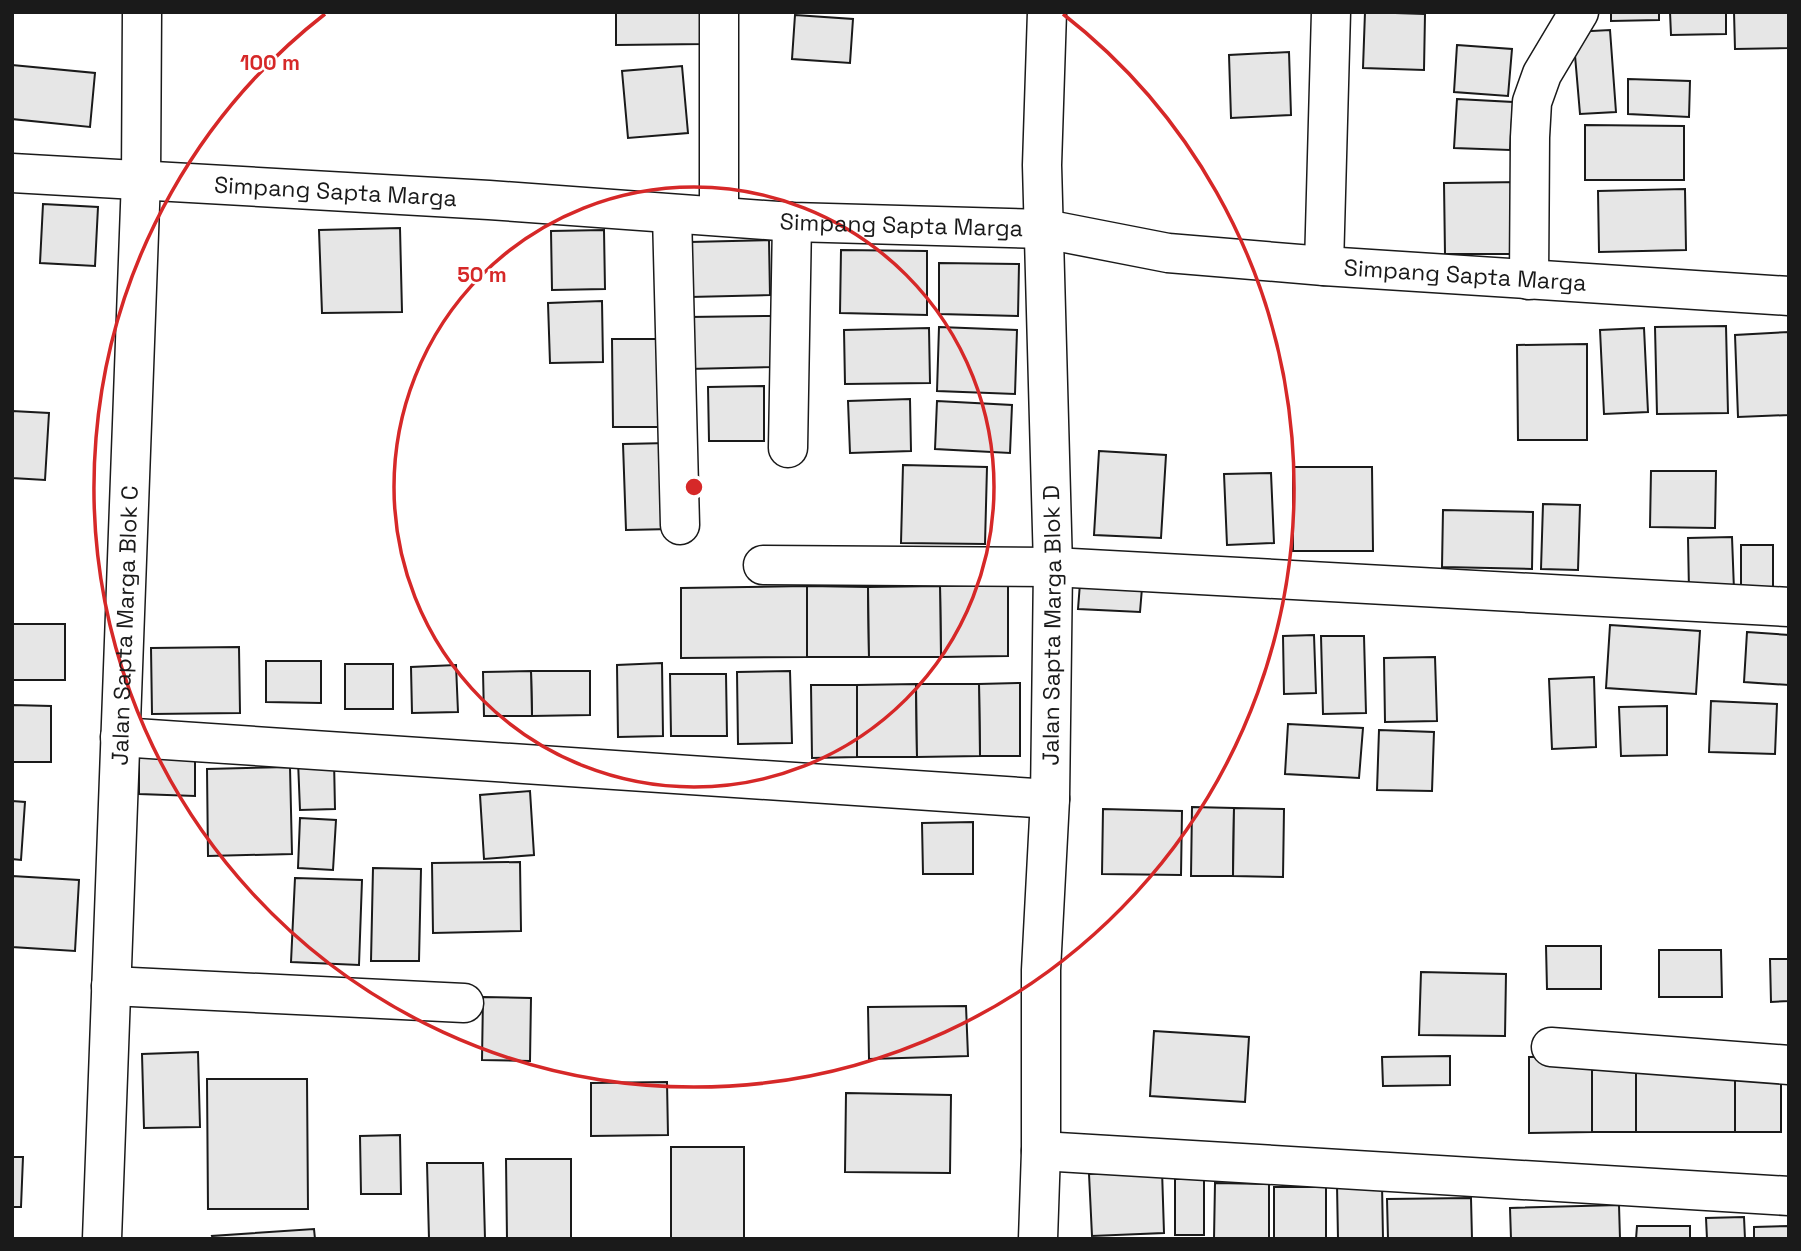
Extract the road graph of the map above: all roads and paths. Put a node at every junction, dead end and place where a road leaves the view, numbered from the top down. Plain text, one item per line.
1 (142, 12) edge
2 (719, 12) edge
3 (1047, 12) edge
4 (1331, 12) edge
5 (1579, 12) edge
6 (12, 173) edge
7 (141, 179) junction
8 (672, 215) junction
9 (719, 216) junction
10 (792, 222) junction
11 (1045, 229) junction
12 (1324, 266) junction
13 (1529, 280) junction
14 (1789, 296) edge
15 (788, 448) dead end
16 (680, 525) dead end
17 (763, 565) dead end
18 (1053, 568) junction
19 (1789, 607) edge
20 (120, 737) junction
21 (1050, 799) junction
22 (111, 986) junction
23 (464, 1003) dead end
24 (1551, 1047) dead end
25 (1789, 1065) edge
26 (1041, 1151) junction
27 (1789, 1196) edge
28 (102, 1239) edge
29 (1038, 1239) edge

1 - 7 street, Jalan Sapta Marga Blok C
2 - 9 street
3 - 11 street, Jalan Sapta Marga Blok D
4 - 12 street
5 - 13 street
6 - 7 street, Simpang Sapta Marga
7 - 8 street, Simpang Sapta Marga
7 - 20 street, Jalan Sapta Marga Blok C
8 - 9 street, Simpang Sapta Marga
8 - 16 street
9 - 10 street, Simpang Sapta Marga
10 - 11 street, Simpang Sapta Marga
10 - 15 street
11 - 12 street, Simpang Sapta Marga
11 - 18 street, Jalan Sapta Marga Blok D
12 - 13 street, Simpang Sapta Marga
13 - 14 street, Simpang Sapta Marga
17 - 18 street
18 - 19 street
18 - 21 street, Jalan Sapta Marga Blok D
20 - 21 street
20 - 22 street, Jalan Sapta Marga Blok C
21 - 26 street, Jalan Sapta Marga Blok D
22 - 23 street
22 - 28 street, Jalan Sapta Marga Blok C
24 - 25 street
26 - 27 street
26 - 29 street, Jalan Sapta Marga Blok D

